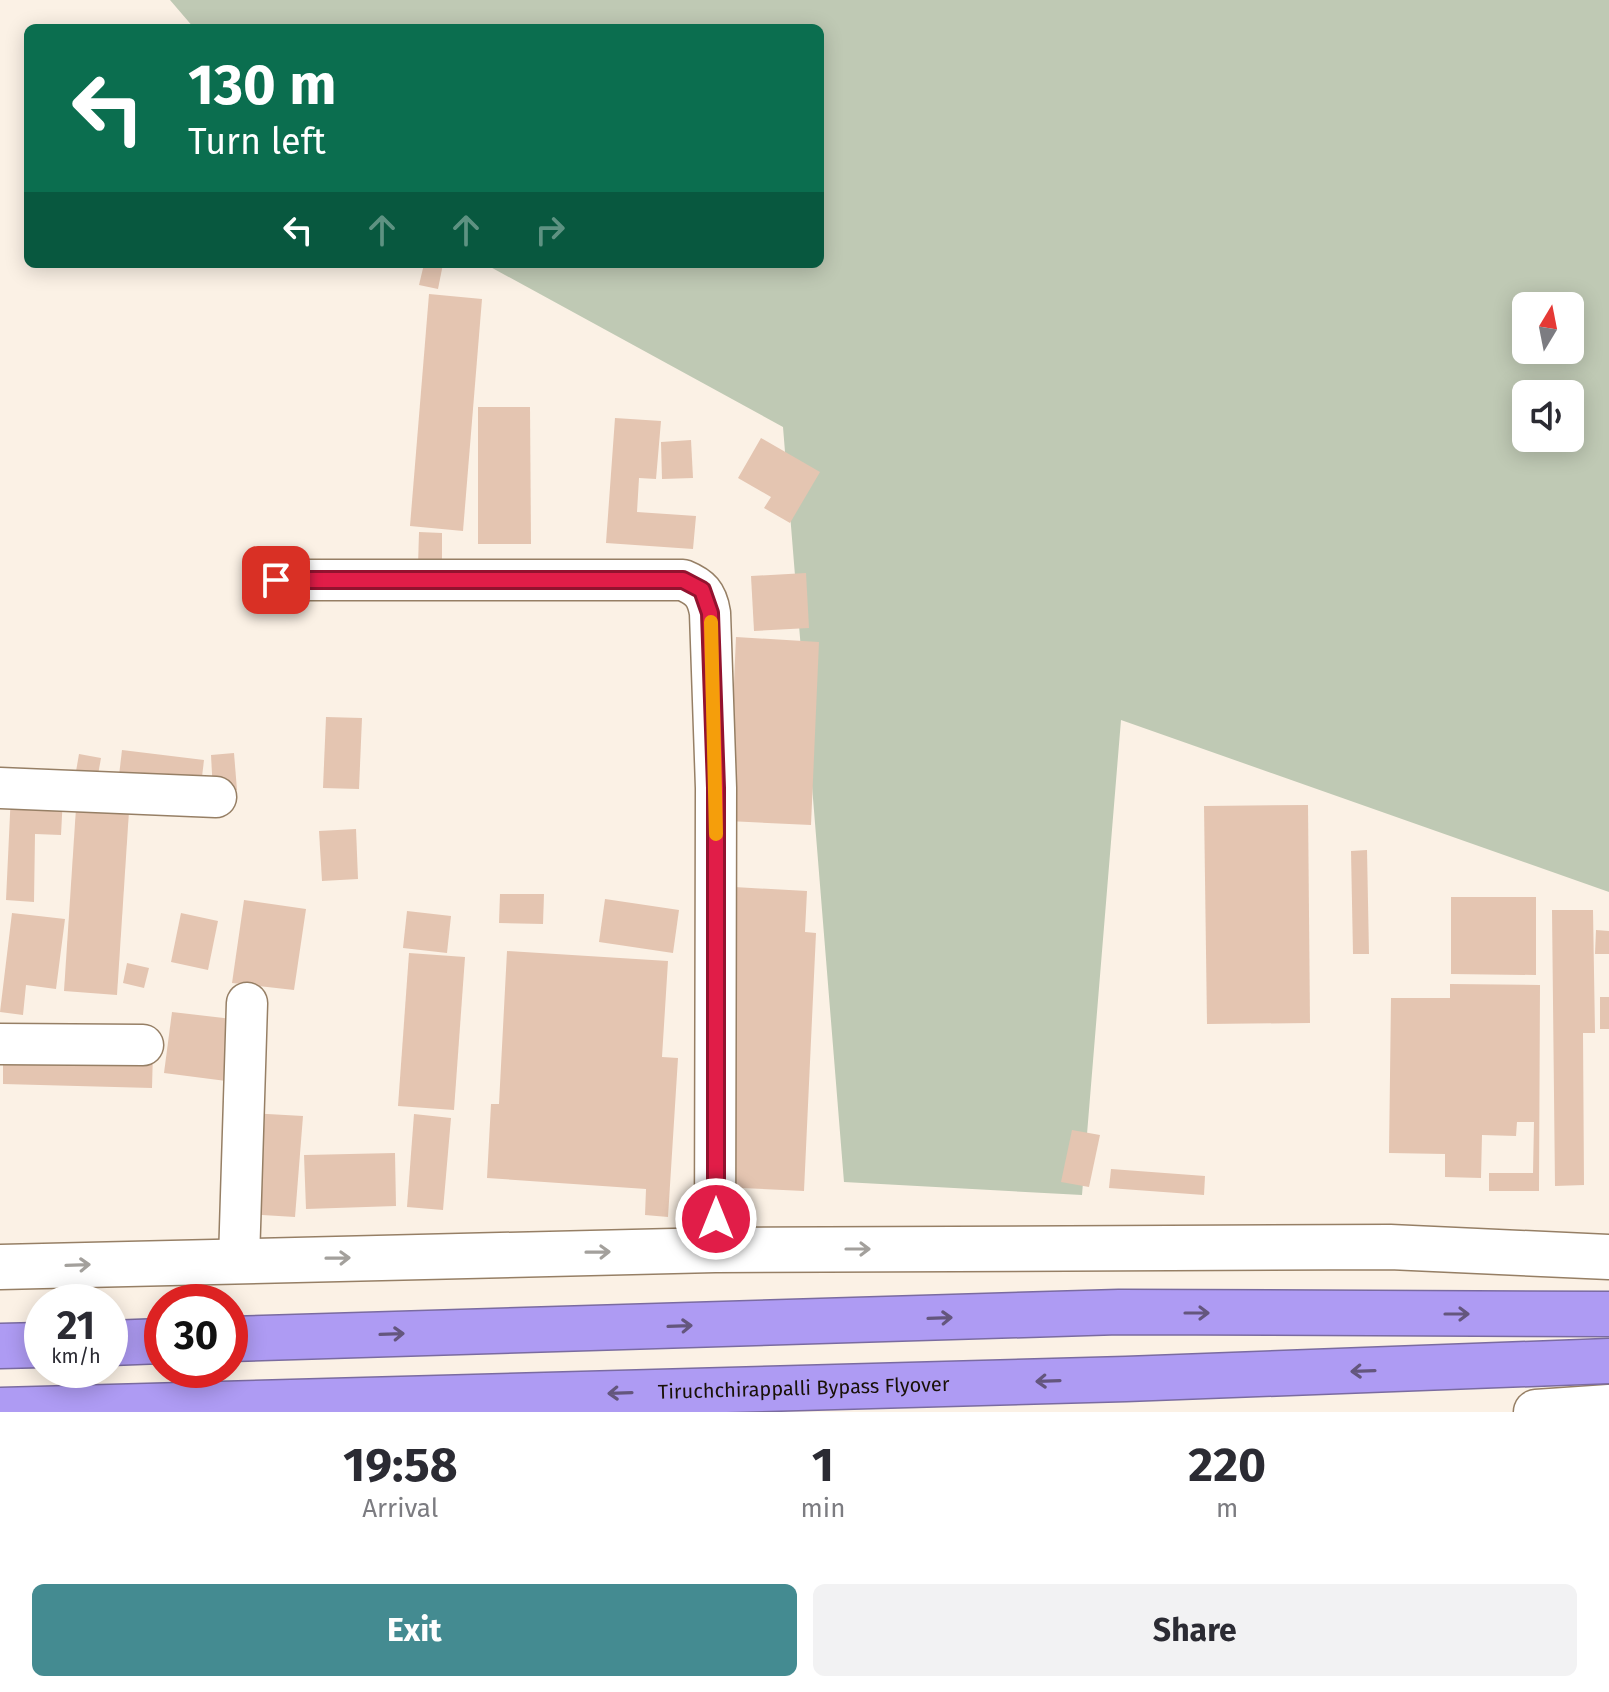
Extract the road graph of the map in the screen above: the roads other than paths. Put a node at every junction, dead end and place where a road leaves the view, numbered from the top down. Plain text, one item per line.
1 (276, 580) dead end
2 (0, 788) edge
3 (216, 797) dead end
4 (247, 1003) dead end
5 (0, 1044) edge
6 (143, 1045) dead end
7 (715, 1250) junction
8 (1609, 1257) edge
9 (239, 1260) junction
10 (0, 1267) edge
11 (1609, 1314) edge
12 (248, 1338) edge
13 (24, 1345) edge
14 (0, 1346) edge
15 (1609, 1361) edge
16 (1609, 1407) edge
17 (0, 1410) edge
18 (1536, 1412) edge

1 - 7 street
2 - 3 street
4 - 9 street
5 - 6 street
7 -> 8 street
9 -> 7 street
10 -> 9 street
12 -> 11 highway
13 - 14 highway
15 -> 17 highway, Tiruchchirappalli Bypass Flyover
16 - 18 street

